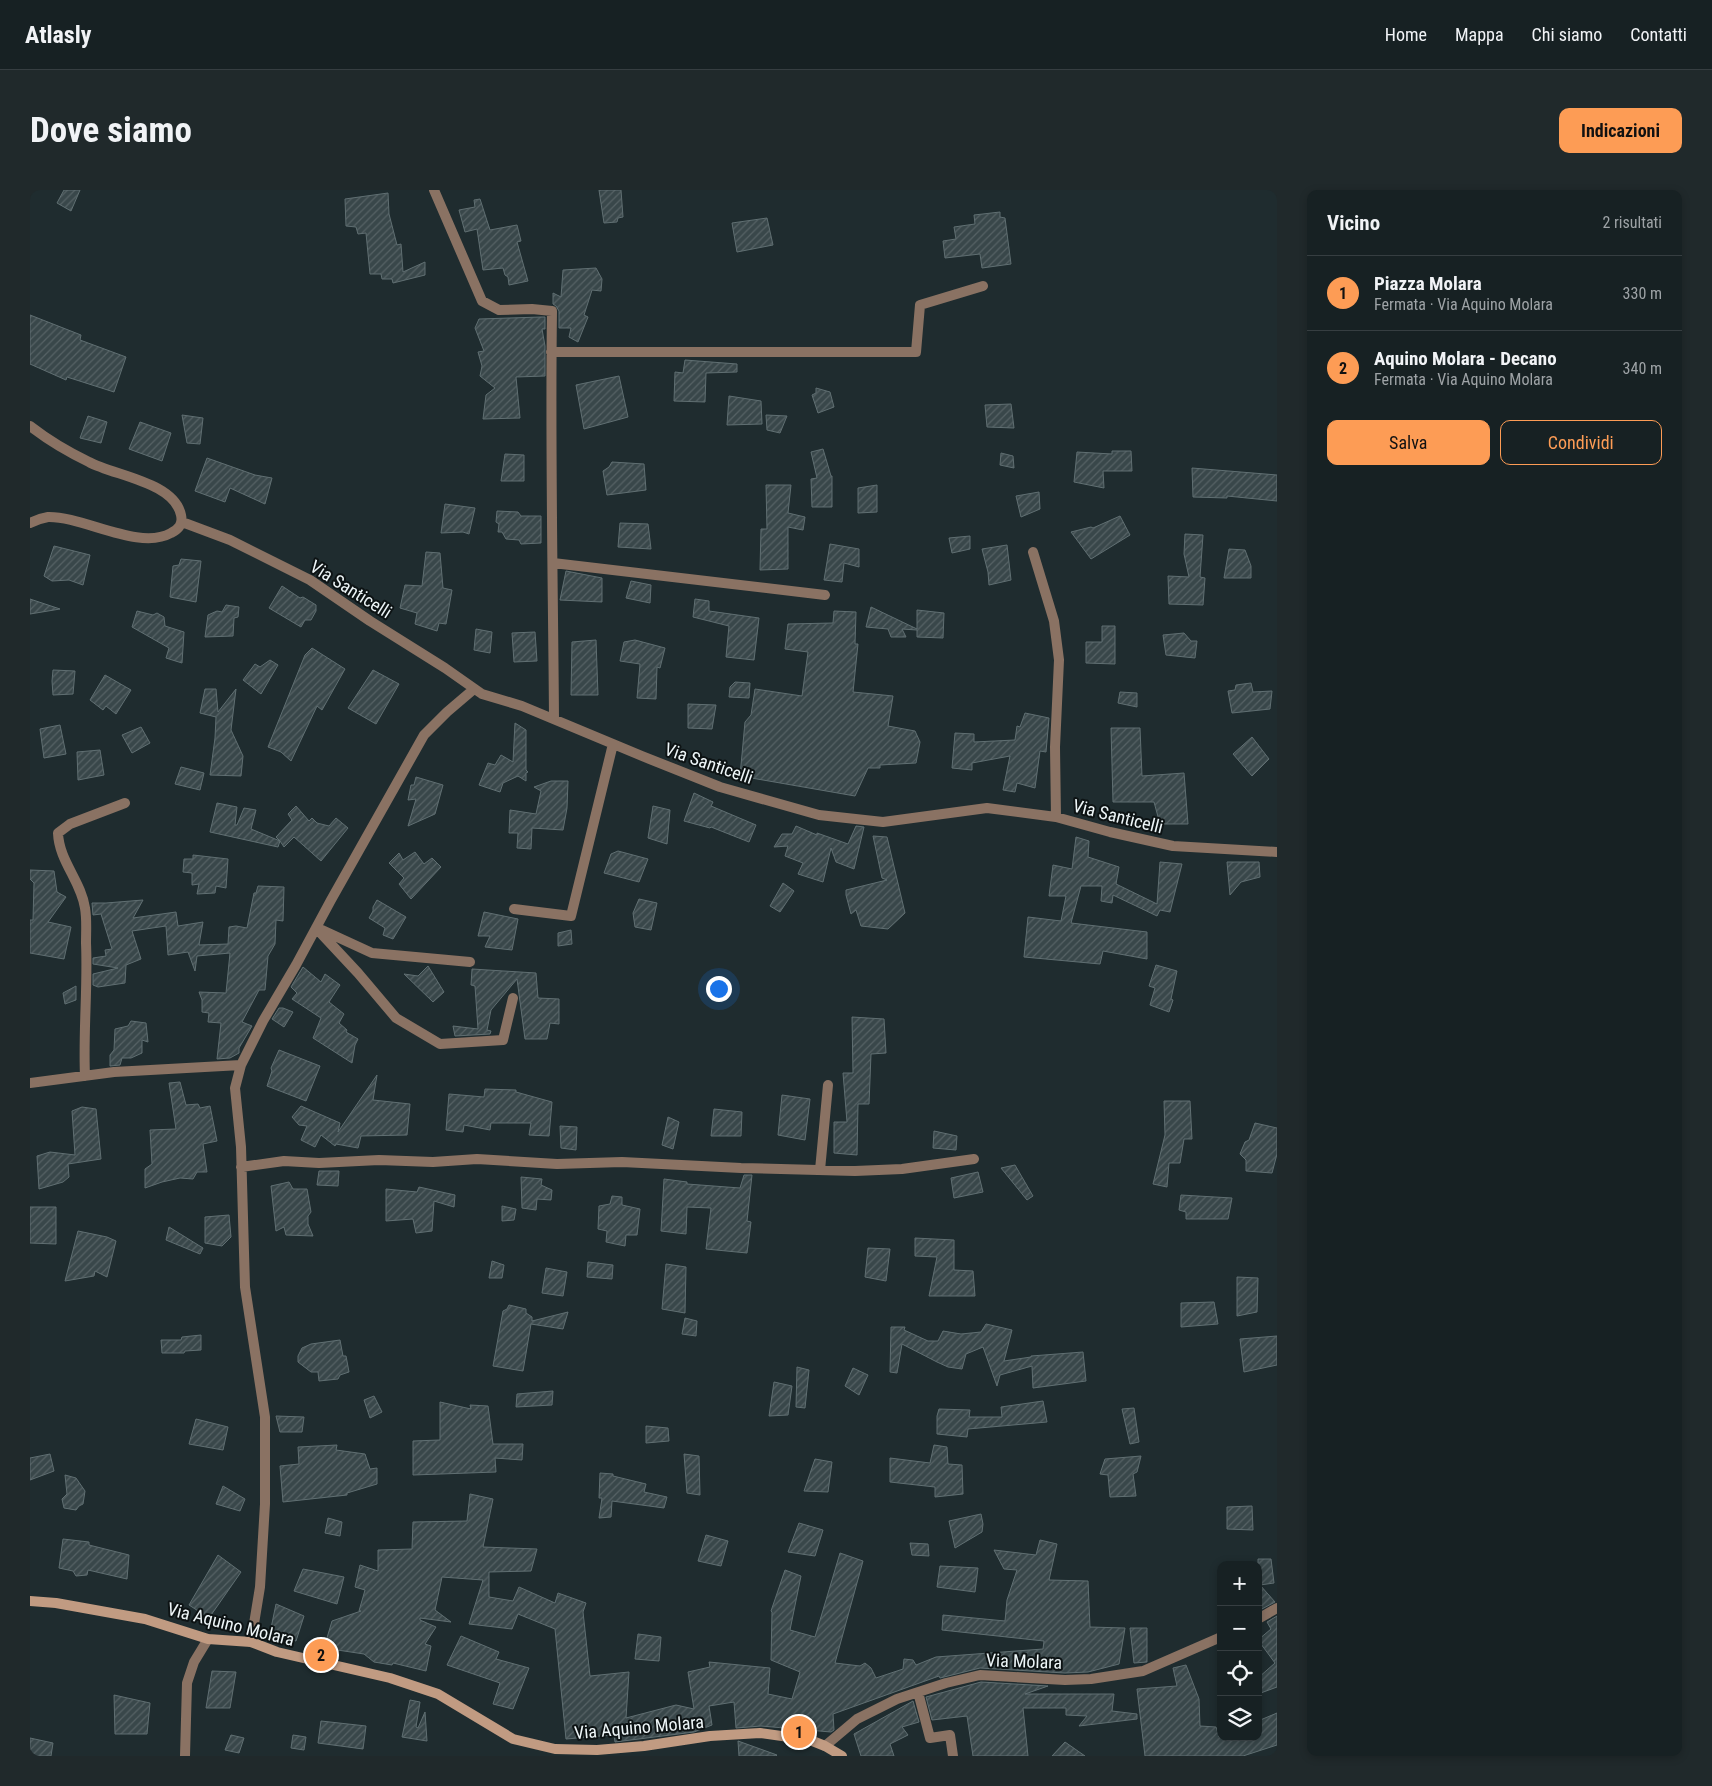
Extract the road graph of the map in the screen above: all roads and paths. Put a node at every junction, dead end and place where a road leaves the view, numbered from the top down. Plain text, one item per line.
1 (434, 190) edge
2 (983, 286) dead end
3 (551, 352) junction
4 (30, 426) edge
5 (182, 522) junction
6 (30, 523) edge
7 (1033, 552) dead end
8 (553, 563) junction
9 (825, 595) dead end
10 (474, 688) junction
11 (554, 718) junction
12 (613, 744) junction
13 (125, 802) dead end
14 (1056, 817) junction
15 (1277, 852) edge
16 (514, 909) dead end
17 (316, 928) junction
18 (470, 962) dead end
19 (513, 998) dead end
20 (241, 1065) junction
21 (85, 1076) junction
22 (30, 1083) edge
23 (828, 1085) dead end
24 (974, 1159) dead end
25 (241, 1167) junction
26 (820, 1170) junction
27 (30, 1601) edge
28 (1277, 1608) edge
29 (1262, 1617) edge
30 (208, 1638) junction
31 (1217, 1638) edge
32 (251, 1642) junction
33 (918, 1692) junction
34 (825, 1746) junction
35 (565, 1753) edge
36 (185, 1756) edge
37 (842, 1756) edge
38 (953, 1756) edge

1 - 3 street
2 - 3 street
3 - 8 street
4 - 5 street
5 - 6 street
5 - 10 street, Via Santicelli
7 - 14 street
8 - 9 street
8 - 11 street
10 - 11 street, Via Santicelli
10 - 17 street
11 - 12 street, Via Santicelli
12 - 14 street, Via Santicelli
12 - 16 street
13 - 21 street
14 - 15 street, Via Santicelli
17 - 18 street
17 - 19 street
17 - 20 street
20 - 21 street
20 - 25 street
21 - 22 street
23 - 26 street
24 - 26 street
25 - 26 street
25 - 32 street
27 - 30 street, Via Aquino Molara
28 - 29 street
30 - 32 street, Via Aquino Molara
30 - 36 street
31 - 33 street, Via Molara
32 - 35 street, Via Aquino Molara
33 - 34 street, Via Molara
33 - 38 street
34 - 35 street, Via Aquino Molara
34 - 37 street

